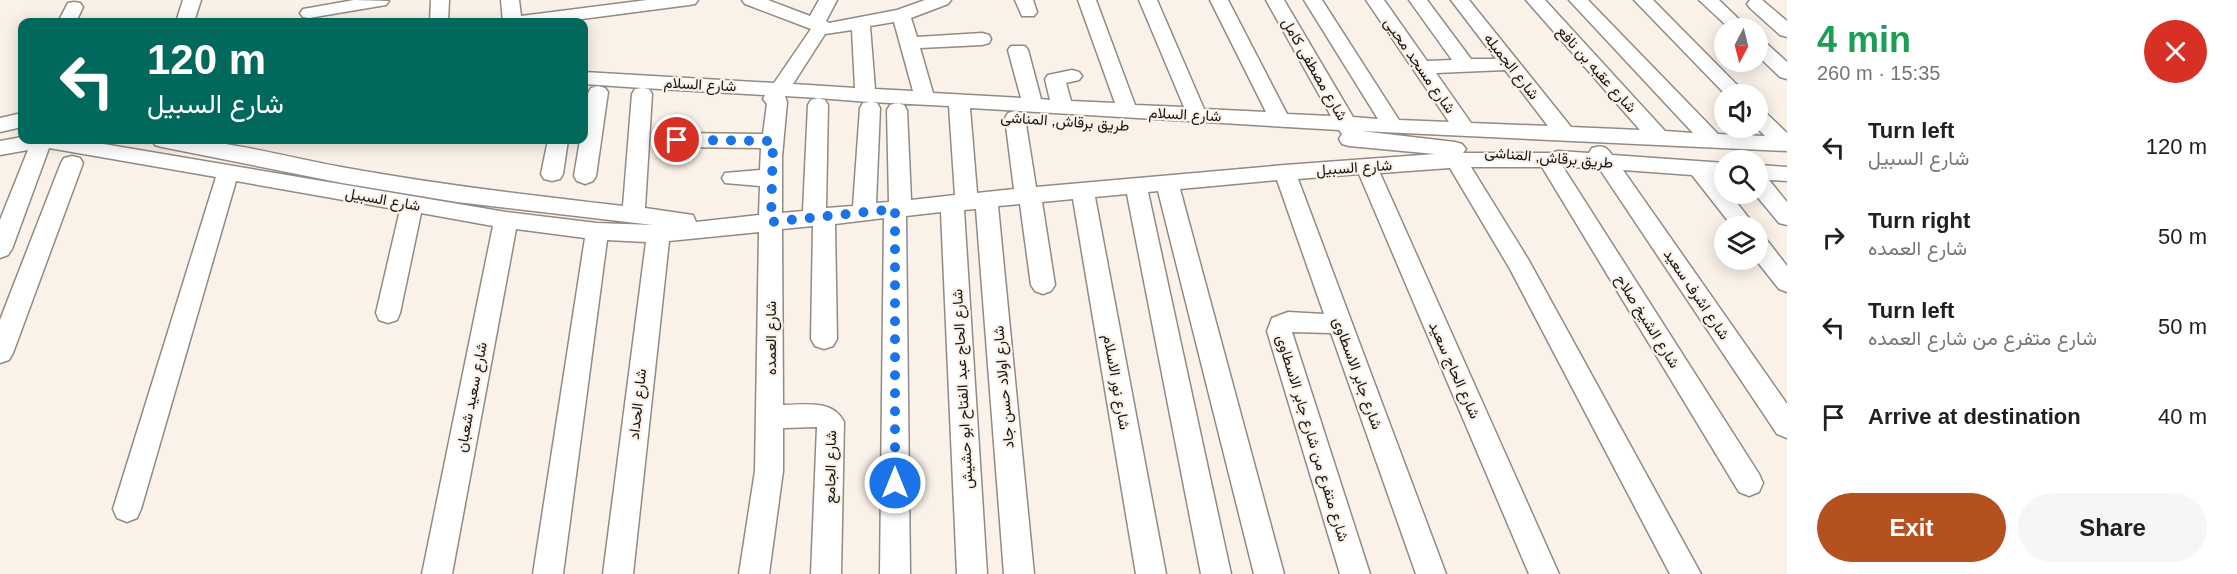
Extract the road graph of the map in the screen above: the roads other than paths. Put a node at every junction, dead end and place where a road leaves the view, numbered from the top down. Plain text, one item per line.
1 (192, 0) edge
2 (380, 0) edge
3 (440, 0) edge
4 (510, 0) edge
5 (689, 0) edge
6 (751, 0) edge
7 (828, 0) edge
8 (1087, 0) edge
9 (1148, 0) edge
10 (1219, 0) edge
11 (1275, 0) edge
12 (1313, 0) edge
13 (1375, 0) edge
14 (1418, 0) edge
15 (1460, 0) edge
16 (1535, 0) edge
17 (1578, 0) edge
18 (1643, 0) edge
19 (1708, 0) edge
20 (931, 2) edge
21 (1756, 4) dead end
22 (572, 7) edge
23 (309, 13) dead end
24 (901, 15) junction
25 (186, 18) edge
26 (378, 18) edge
27 (439, 18) edge
28 (512, 18) edge
29 (534, 18) edge
30 (1728, 18) edge
31 (861, 23) junction
32 (820, 26) junction
33 (1787, 32) edge
34 (982, 39) dead end
35 (909, 43) junction
36 (1018, 50) dead end
37 (1768, 55) edge
38 (1511, 64) junction
39 (1466, 66) junction
40 (1423, 67) junction
41 (1787, 73) edge
42 (1072, 76) dead end
43 (1726, 84) edge
44 (588, 87) edge
45 (642, 94) junction
46 (776, 97) junction
47 (925, 98) junction
48 (867, 101) junction
49 (818, 105) junction
50 (1033, 105) junction
51 (960, 107) junction
52 (1062, 107) junction
53 (897, 110) junction
54 (1128, 112) junction
55 (1197, 115) junction
56 (1015, 118) junction
57 (1280, 120) junction
58 (18, 121) edge
59 (0, 125) edge
60 (1394, 126) junction
61 (1768, 126) edge
62 (1465, 129) junction
63 (1351, 131) junction
64 (1564, 133) junction
65 (1588, 135) junction
66 (1659, 138) junction
67 (677, 140) dead end
68 (1712, 140) junction
69 (773, 141) junction
70 (1786, 143) edge
71 (22, 144) edge
72 (41, 144) edge
73 (66, 144) edge
74 (183, 144) edge
75 (557, 144) edge
76 (586, 144) edge
77 (0, 148) edge
78 (1456, 160) junction
79 (1548, 160) junction
80 (1572, 160) junction
81 (72, 163) dead end
82 (1606, 163) junction
83 (1366, 166) junction
84 (1698, 168) junction
85 (1714, 169) edge
86 (228, 172) junction
87 (1285, 172) junction
88 (1768, 173) edge
89 (552, 174) dead end
90 (1787, 174) edge
91 (585, 176) dead end
92 (733, 178) dead end
93 (771, 178) junction
94 (1167, 182) junction
95 (1136, 185) junction
96 (1083, 190) junction
97 (1768, 194) edge
98 (1028, 195) junction
99 (968, 202) junction
100 (412, 204) junction
101 (897, 209) junction
102 (864, 213) junction
103 (633, 215) junction
104 (1735, 216) edge
105 (819, 217) junction
106 (1787, 217) edge
107 (506, 220) junction
108 (771, 222) junction
109 (726, 227) junction
110 (597, 231) junction
111 (659, 234) junction
112 (0, 249) edge
113 (1768, 258) edge
114 (1787, 283) edge
115 (1043, 285) dead end
116 (388, 313) dead end
117 (1340, 324) junction
118 (824, 339) dead end
119 (0, 353) edge
120 (770, 417) junction
121 (1787, 426) edge
122 (1749, 483) dead end
123 (127, 509) dead end
124 (437, 574) edge
125 (548, 574) edge
126 (618, 574) edge
127 (754, 574) edge
128 (826, 574) edge
129 (895, 574) edge
130 (972, 574) edge
131 (1019, 574) edge
132 (1151, 574) edge
133 (1216, 574) edge
134 (1269, 574) edge
135 (1355, 574) edge
136 (1431, 574) edge
137 (1544, 574) edge
138 (1686, 574) edge

1 - 25 street
2 - 23 street
2 - 26 street
3 - 27 street
4 - 28 street
5 - 22 street
6 - 32 street
7 - 32 street
8 - 54 street
9 - 55 street
10 - 57 street
11 - 63 street, شارع مصطفى كامل
12 - 60 street
13 - 40 street, شارع مسجد محيى
14 - 39 street
15 - 38 street, شارع الجميله
16 - 66 street, شارع عقبه بن نافع
17 - 68 street
18 - 43 street
19 - 30 street
20 - 24 street
21 - 33 street
22 - 29 street
24 - 31 street
24 - 35 street
31 - 32 street
31 - 48 street
32 - 46 street
34 - 35 street
35 - 47 street
36 - 50 street
37 - 41 street
38 - 39 street
38 - 64 street, شارع الجميله
39 - 40 street
40 - 62 street, شارع مسجد محيى
42 - 52 street
44 - 45 street, طريق برقاش, المناشى
44 - 46 street, شارع السلام
45 - 46 street, طريق برقاش, المناشى
45 - 103 street
46 - 48 street, شارع السلام
46 - 49 street, طريق برقاش, المناشى
46 - 69 street, شارع العمده
47 - 48 street, شارع السلام
47 - 51 street, شارع السلام
48 - 49 street, طريق برقاش, المناشى
48 - 53 street, طريق برقاش, المناشى
48 - 102 street
49 - 105 street
50 - 51 street, شارع السلام
50 - 52 street, شارع السلام
51 - 53 street, طريق برقاش, المناشى
51 - 56 street, طريق برقاش, المناشى
51 - 99 street
52 - 54 street, شارع السلام
53 - 101 street
54 - 55 street, شارع السلام
55 - 57 street, شارع السلام
56 - 63 street, طريق برقاش, المناشى
56 - 98 street
57 - 63 street, شارع السلام
58 - 59 street
60 - 62 street, شارع السلام
60 - 63 street, شارع السلام
61 - 70 street
62 - 64 street, شارع السلام
63 - 80 street, طريق برقاش, المناشى
64 - 65 street, شارع السلام
65 - 66 street, شارع السلام
65 - 82 street, شارع اشرف سعيد
66 - 68 street, شارع السلام
67 - 69 street
68 - 70 street, شارع السلام
69 - 93 street, شارع العمده
71 - 77 street
72 - 112 street
73 - 86 street, شارع السبيل
74 - 103 street, شارع السبيل
75 - 89 street
76 - 91 street
78 - 79 street, شارع السبيل
78 - 83 street, شارع السبيل
78 - 138 street
79 - 80 street, شارع السبيل
79 - 122 street, شارع الشيخ صلاح
80 - 82 street, طريق برقاش, المناشى
81 - 119 street
82 - 84 street, طريق برقاش, المناشى
82 - 121 street, شارع اشرف سعيد
83 - 87 street, شارع السبيل
83 - 137 street, شارع الحاج سعيد
84 - 85 street, طريق برقاش, المناشى
84 - 104 street
86 - 100 street, شارع السبيل
86 - 123 street
87 - 94 street, شارع السبيل
87 - 117 street, شارع جابر الاسطاوى
88 - 90 street
92 - 93 street
93 - 108 street, شارع العمده
94 - 95 street, شارع السبيل
94 - 134 street
95 - 96 street, شارع السبيل
95 - 133 street
96 - 98 street, شارع السبيل
96 - 132 street, شارع نور الاسلام
97 - 106 street
98 - 99 street, شارع السبيل
98 - 115 street
99 - 101 street, شارع السبيل
99 - 130 street, شارع الحاج عبد الفتاح ابو حشيش
99 - 131 street, شارع اولاد حسن جاد
100 - 107 street, شارع السبيل
100 - 116 street
101 - 102 street, شارع السبيل
101 - 129 street
102 - 105 street, شارع السبيل
103 - 109 street, شارع السبيل
105 - 108 street, شارع السبيل
105 - 118 street
107 - 110 street, شارع السبيل
107 - 124 street, شارع سعيد شعبان
108 - 109 street, شارع السبيل
108 - 120 street, شارع العمده
109 - 111 street, شارع السبيل
110 - 111 street, شارع السبيل
110 - 125 street
111 - 126 street, شارع الحداد
113 - 114 street
117 - 135 street, شارع متفرع من شارع جابر الاسطاوى
117 - 136 street, شارع جابر الاسطاوى
120 - 127 street, شارع العمده
120 - 128 street, شارع الجامع

